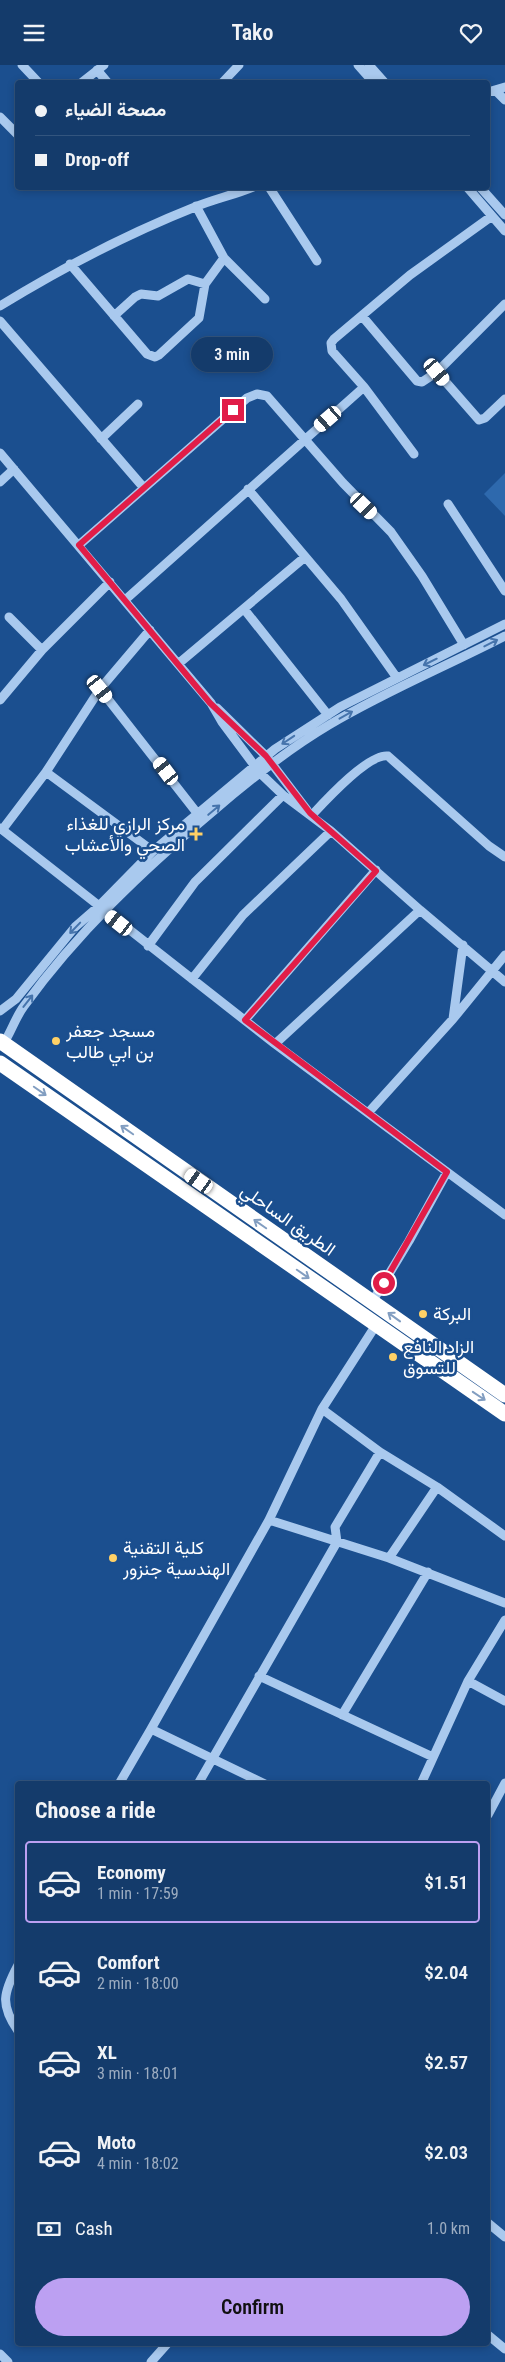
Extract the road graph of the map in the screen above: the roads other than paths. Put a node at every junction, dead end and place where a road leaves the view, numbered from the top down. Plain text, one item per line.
1 (22, 65) edge
2 (239, 65) edge
3 (358, 65) edge
4 (369, 65) edge
5 (100, 67) edge
6 (36, 80) edge
7 (85, 80) edge
8 (106, 80) edge
9 (225, 80) edge
10 (371, 80) edge
11 (382, 80) edge
12 (505, 87) edge
13 (491, 91) edge
14 (505, 100) edge
15 (0, 117) edge
16 (15, 132) edge
17 (244, 190) edge
18 (271, 190) edge
19 (469, 190) edge
20 (483, 190) edge
21 (196, 206) junction
22 (505, 215) edge
23 (492, 216) junction
24 (505, 231) edge
25 (224, 258) junction
26 (317, 261) dead end
27 (70, 264) junction
28 (204, 284) junction
29 (265, 299) dead end
30 (505, 304) edge
31 (0, 305) edge
32 (114, 316) junction
33 (362, 316) junction
34 (0, 321) edge
35 (437, 372) junction
36 (364, 387) junction
37 (505, 399) edge
38 (138, 404) dead end
39 (101, 439) junction
40 (304, 439) junction
41 (0, 453) edge
42 (414, 454) dead end
43 (14, 469) junction
44 (0, 482) edge
45 (144, 488) junction
46 (248, 489) junction
47 (448, 504) dead end
48 (79, 545) junction
49 (305, 557) junction
50 (110, 582) junction
51 (505, 591) edge
52 (125, 600) junction
53 (244, 609) junction
54 (9, 617) dead end
55 (505, 624) edge
56 (150, 630) junction
57 (505, 636) edge
58 (464, 645) junction
59 (42, 650) junction
60 (178, 664) junction
61 (397, 678) junction
62 (100, 689) junction
63 (0, 701) edge
64 (210, 703) junction
65 (328, 715) junction
66 (266, 756) junction
67 (272, 764) junction
68 (254, 765) junction
69 (46, 771) junction
70 (260, 773) junction
71 (283, 795) junction
72 (197, 813) junction
73 (311, 814) junction
74 (1, 829) edge
75 (330, 831) junction
76 (153, 851) junction
77 (505, 857) edge
78 (376, 871) junction
79 (101, 909) junction
80 (420, 910) junction
81 (463, 945) junction
82 (148, 946) junction
83 (505, 955) edge
84 (492, 969) junction
85 (192, 979) junction
86 (505, 982) edge
87 (0, 1011) edge
88 (453, 1019) junction
89 (245, 1020) junction
90 (1, 1044) edge
91 (275, 1044) junction
92 (0, 1063) edge
93 (368, 1113) junction
94 (447, 1172) junction
95 (505, 1215) edge
96 (372, 1302) junction
97 (376, 1325) junction
98 (505, 1395) edge
99 (322, 1409) junction
100 (505, 1413) edge
101 (380, 1451) junction
102 (437, 1487) junction
103 (269, 1519) junction
104 (505, 1536) edge
105 (337, 1542) junction
106 (389, 1558) junction
107 (428, 1572) junction
108 (505, 1603) edge
109 (505, 1620) edge
110 (259, 1677) junction
111 (468, 1681) junction
112 (505, 1701) edge
113 (342, 1715) junction
114 (150, 1729) junction
115 (433, 1757) junction
116 (212, 1759) junction
117 (121, 1781) edge
118 (200, 1781) edge
119 (259, 1781) edge
120 (422, 1781) edge
121 (505, 1783) edge
122 (490, 1811) edge
123 (15, 1970) edge
124 (15, 2027) edge
125 (490, 2225) edge
126 (505, 2237) edge
127 (490, 2337) edge
128 (165, 2346) edge
129 (505, 2349) edge
130 (0, 2353) edge
131 (8, 2362) edge
132 (151, 2362) edge

1 - 6 street
2 - 9 street
3 - 10 street
4 - 11 street
5 - 7 street
5 - 8 street
12 - 13 street
13 - 14 street
15 - 16 street
17 - 21 street
18 - 26 street
19 - 23 street
20 - 22 street
21 - 25 street
21 - 27 street
23 - 24 street
23 - 33 street
25 - 28 street
25 - 29 street
27 - 31 street
27 - 32 street
28 - 32 street
28 - 32 street
30 - 35 street
33 - 35 street
33 - 36 street
34 - 39 street
35 - 37 street
36 - 40 street
36 - 42 street
38 - 39 street
39 - 45 street
40 - 45 street
40 - 46 street
40 - 58 street
41 - 43 street
43 - 44 street
43 - 48 street
45 - 48 street
46 - 49 street
46 - 52 street
47 - 51 street
48 - 50 street
49 - 53 street
49 - 61 street
50 - 52 street
50 - 59 street
52 - 56 street
53 - 60 street
53 - 65 street
54 - 59 street
55 - 58 street
56 - 60 street
56 - 62 street
67 -> 57 street
58 -> 61 street
59 - 63 street
60 - 64 street
61 - 65 street
62 - 69 street
62 - 72 street
64 - 66 street
64 - 68 street
65 -> 66 street
66 - 67 street
66 - 68 street
67 - 70 street
67 - 73 street
68 - 70 street
68 - 72 street
69 - 74 street
69 - 76 street
70 - 71 street
79 -> 70 street
71 - 73 street
71 - 82 street
72 - 76 street
73 - 75 street
73 - 77 street
74 - 79 street
75 - 78 street
75 - 85 street
76 - 79 street
78 - 80 street
78 - 89 street
79 - 82 street
79 -> 87 street
90 -> 79 street
80 - 81 street
80 - 91 street
81 - 84 street
81 - 88 street
82 - 85 street
83 - 84 street
84 - 86 street
84 - 88 street
85 - 89 street
88 - 93 street
89 - 91 street
96 -> 90 highway, الطريق الساحلي
91 - 93 street
92 -> 97 highway, الطريق الساحلي
93 - 94 street
94 - 95 street
94 - 96 street
98 -> 96 highway, الطريق الساحلي
97 - 99 street
97 -> 100 highway, الطريق الساحلي
99 - 101 street
99 - 103 street
101 - 102 street
101 - 105 street
102 - 104 street
102 - 106 street
103 - 105 street
103 - 114 street
105 - 106 street
105 - 110 street
106 - 107 street
107 - 108 street
107 - 113 street
109 - 111 street
110 - 113 street
110 - 116 street
111 - 112 street
111 - 115 street
113 - 115 street
114 - 116 street
114 - 117 street
115 - 120 street
116 - 118 street
116 - 119 street
121 - 122 street
123 - 124 street
125 - 126 street
127 - 129 street
128 - 132 street
130 - 131 street

